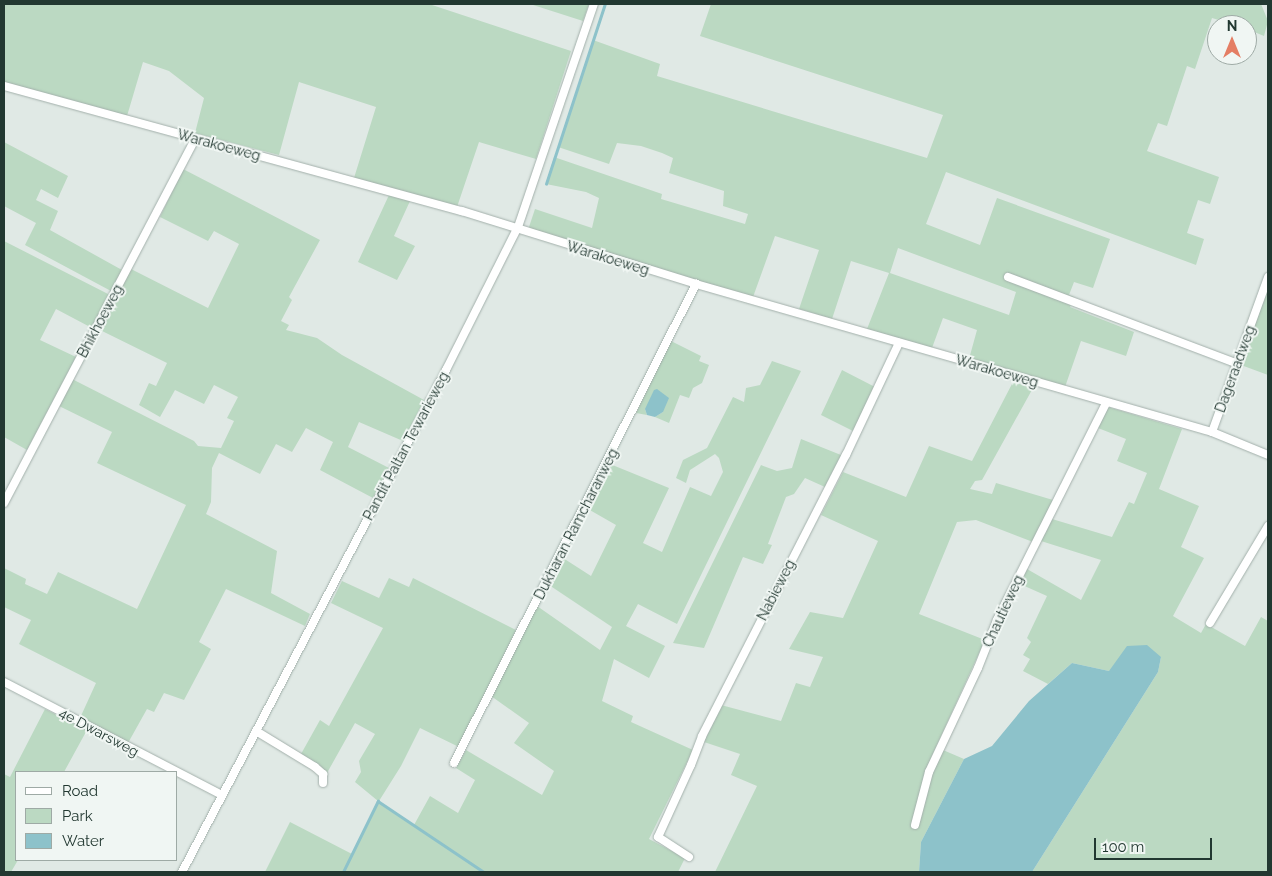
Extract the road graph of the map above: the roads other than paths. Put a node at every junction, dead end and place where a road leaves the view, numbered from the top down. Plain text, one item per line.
1 (594, 4) edge
2 (4, 86) edge
3 (195, 139) junction
4 (518, 227) junction
5 (1008, 277) dead end
6 (1268, 277) edge
7 (696, 284) junction
8 (899, 343) junction
9 (1238, 364) junction
10 (1106, 403) junction
11 (1212, 432) junction
12 (1268, 454) edge
13 (4, 503) edge
14 (1268, 526) edge
15 (1210, 623) dead end
16 (4, 682) edge
17 (256, 731) junction
18 (454, 763) dead end
19 (176, 771) edge
20 (178, 772) edge
21 (323, 783) dead end
22 (222, 795) junction
23 (915, 826) dead end
24 (689, 857) dead end
25 (182, 872) edge

1 - 4 street, Pandit Paltan Tewarieweg
2 - 3 street, Warakoeweg
3 - 4 street, Warakoeweg
3 - 13 street, Bhikhoeweg
4 - 7 street, Warakoeweg
4 - 17 street, Pandit Paltan Tewarieweg
5 - 9 street
6 - 9 street, Dageraadweg
7 - 8 street, Warakoeweg
7 - 18 street, Dukharan Ramcharanweg
8 - 10 street, Warakoeweg
8 - 24 street, Nabieweg
9 - 11 street, Dageraadweg
10 - 11 street, Warakoeweg
10 - 23 street, Chautieweg
11 - 12 street, Warakoeweg
14 - 15 street
16 - 19 street, 4e Dwarsweg
17 - 21 street
17 - 22 street, Pandit Paltan Tewarieweg
20 - 22 street, 4e Dwarsweg
22 - 25 street, Pandit Paltan Tewarieweg

